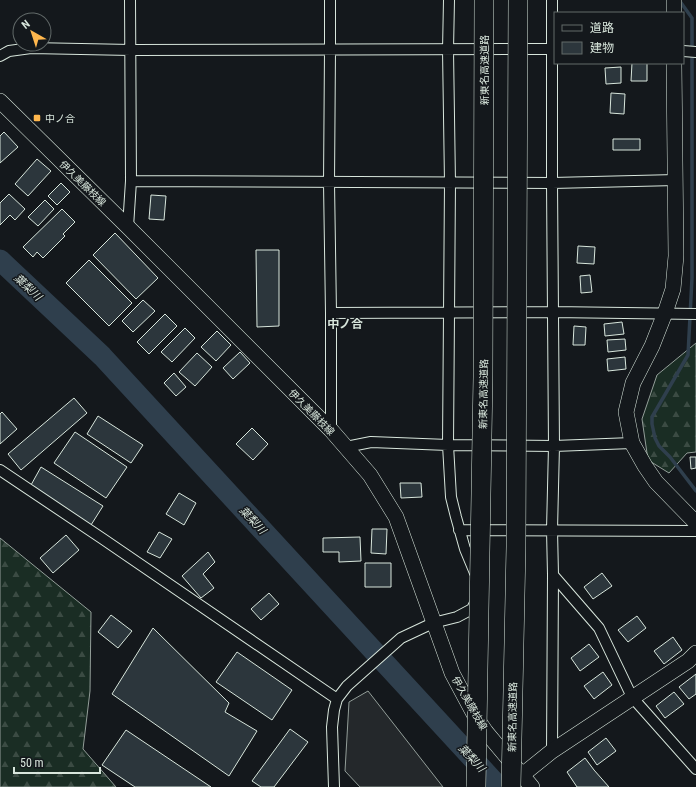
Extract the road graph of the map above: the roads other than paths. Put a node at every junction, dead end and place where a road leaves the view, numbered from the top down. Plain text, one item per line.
1 (130, 0) edge
2 (330, 0) edge
3 (449, 0) edge
4 (484, 0) edge
5 (518, 0) edge
6 (552, 0) edge
7 (674, 0) edge
8 (674, 12) edge
9 (554, 49) edge
10 (131, 50) junction
11 (330, 50) junction
12 (448, 50) junction
13 (684, 52) edge
14 (696, 52) edge
15 (0, 56) edge
16 (674, 64) edge
17 (0, 101) edge
18 (676, 180) junction
19 (131, 181) junction
20 (330, 183) junction
21 (450, 183) junction
22 (552, 183) junction
23 (128, 226) junction
24 (553, 312) junction
25 (448, 313) junction
26 (665, 313) junction
27 (331, 314) junction
28 (696, 314) edge
29 (331, 430) junction
30 (632, 443) junction
31 (448, 445) junction
32 (554, 446) junction
33 (346, 447) junction
34 (0, 470) edge
35 (696, 523) edge
36 (459, 530) junction
37 (552, 530) junction
38 (696, 530) edge
39 (553, 575) junction
40 (433, 623) junction
41 (696, 653) edge
42 (632, 697) junction
43 (337, 699) junction
44 (552, 752) junction
45 (696, 769) edge
46 (516, 781) edge
47 (334, 787) edge
48 (476, 787) edge
49 (532, 787) edge

1 - 10 street
2 - 11 street
3 - 12 street
4 - 48 highway, 新東名高速道路, bridge
5 - 46 highway, 新東名高速道路, bridge
6 - 9 street
7 - 8 main road
9 - 12 street
9 - 22 street
10 - 11 street
10 - 15 street
10 - 19 street
11 - 12 street
11 - 20 street
12 - 21 street
13 - 14 street
16 - 18 main road
17 - 23 main road, 伊久美藤枝線
18 - 22 street
18 - 26 main road
19 - 20 street
19 - 23 street
20 - 21 street
20 - 27 street
21 - 22 street
21 - 25 street
22 - 24 street
23 - 29 main road, 伊久美藤枝線
24 - 25 street
24 - 26 street
24 - 32 street
25 - 27 street
25 - 31 street
26 - 28 street
26 - 30 main road
27 - 29 street
29 - 33 main road, 伊久美藤枝線
30 - 32 street
30 - 35 main road
31 - 32 street
31 - 33 street
31 - 36 street
32 - 37 street
33 - 40 main road, 伊久美藤枝線
34 - 43 street
36 - 37 street
36 - 40 street
37 - 38 street
37 - 39 street
39 - 42 street
39 - 44 street
40 - 43 street
40 - 46 main road, 伊久美藤枝線
41 - 42 main road
42 - 44 main road
42 - 45 street
43 - 47 street
44 - 46 main road
46 - 49 main road, 伊久美藤枝線

